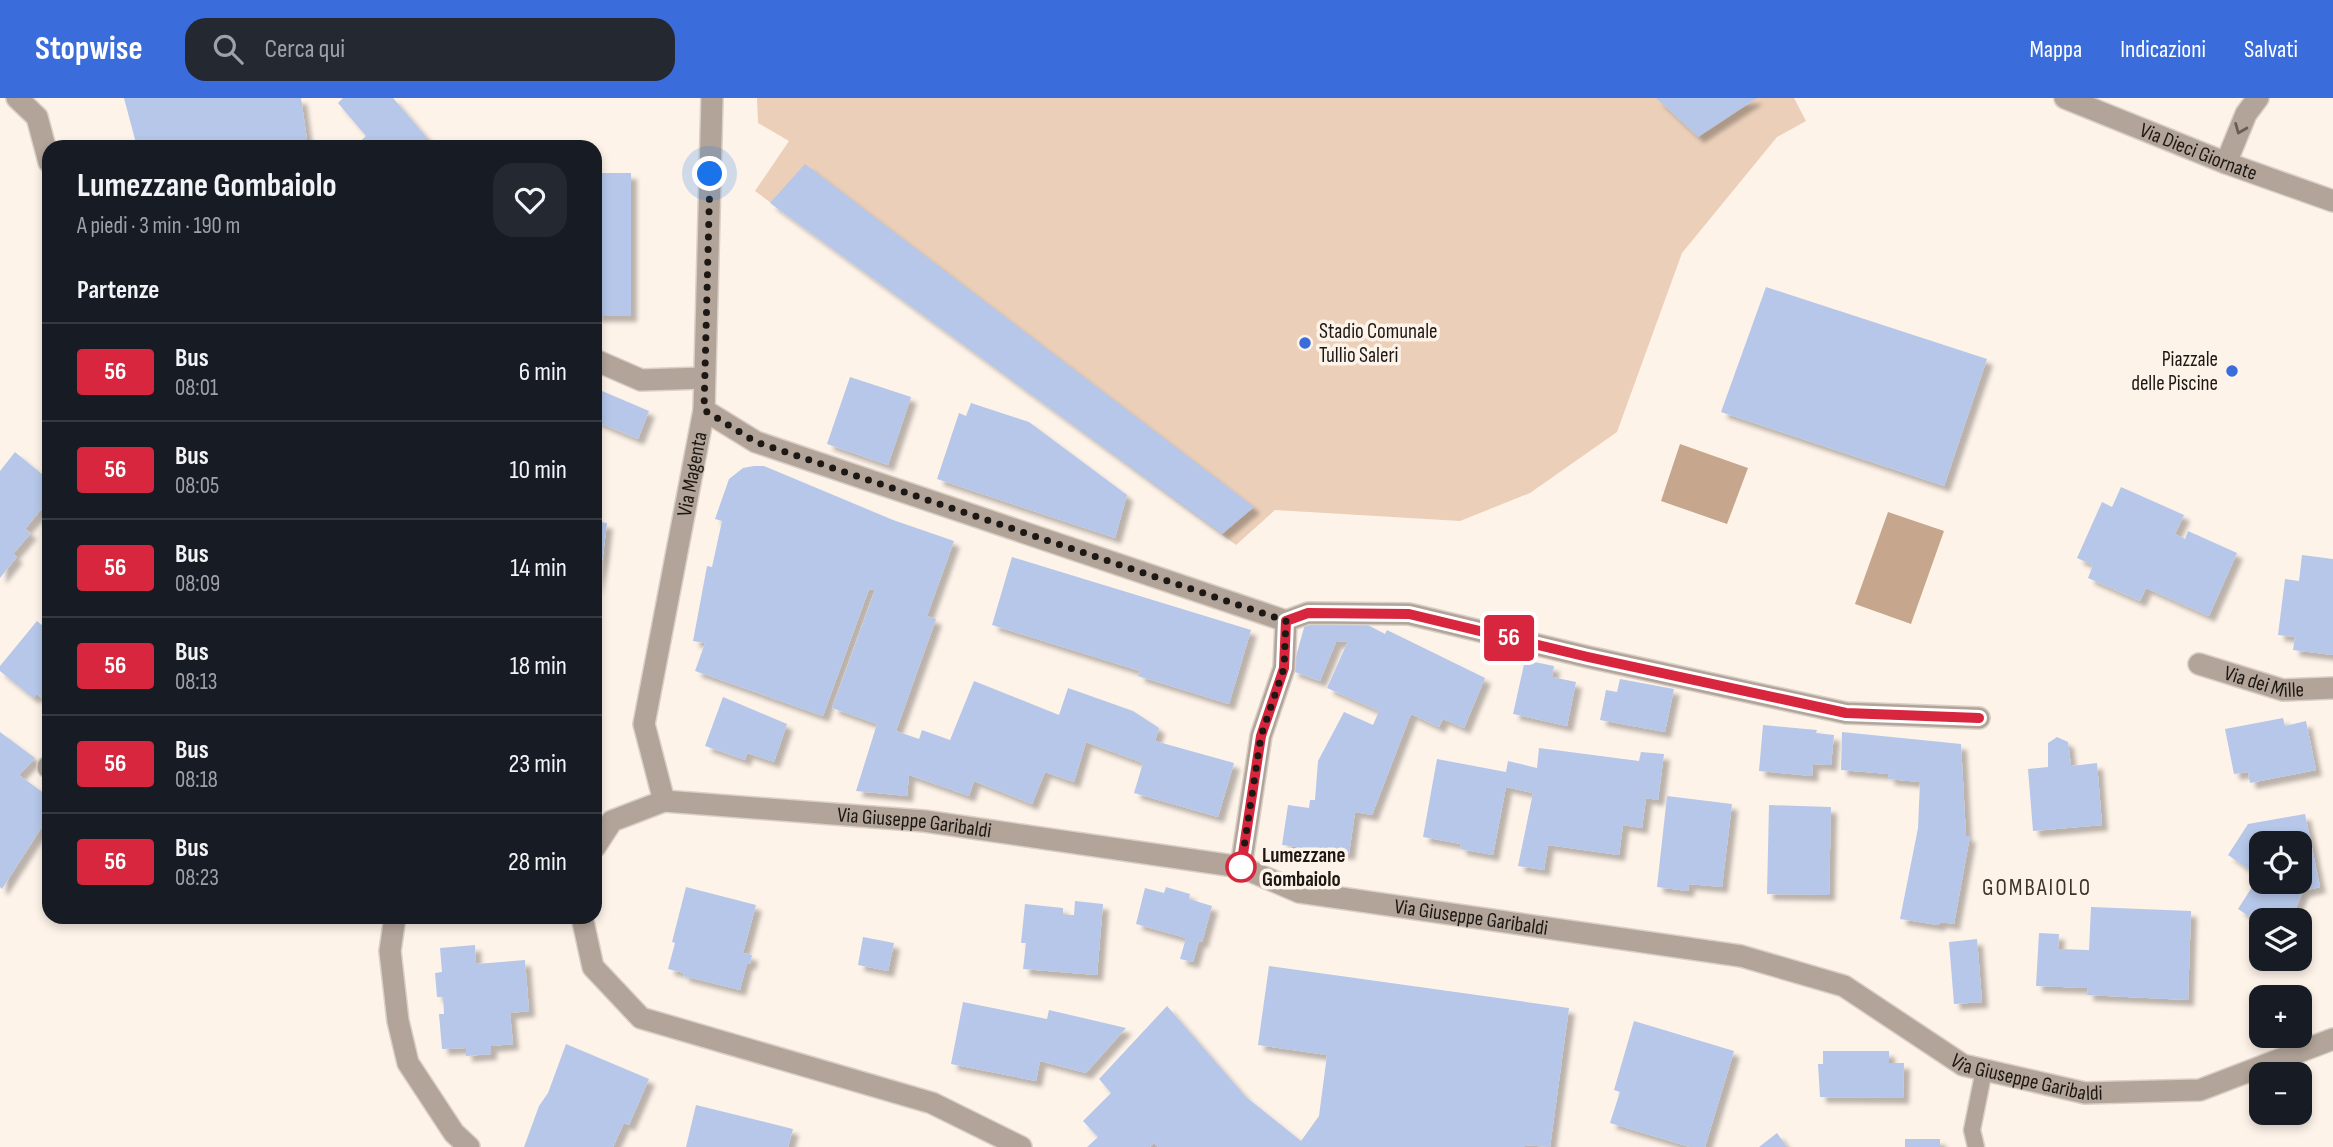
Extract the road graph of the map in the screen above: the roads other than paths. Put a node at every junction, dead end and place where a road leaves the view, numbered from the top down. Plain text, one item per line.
1 (17, 98) edge
2 (712, 98) edge
3 (2065, 98) edge
4 (2258, 98) edge
5 (43, 140) edge
6 (2226, 163) junction
7 (2333, 201) edge
8 (602, 363) edge
9 (704, 378) junction
10 (704, 410) junction
11 (1286, 621) junction
12 (2199, 664) dead end
13 (2333, 688) edge
14 (1979, 718) dead end
15 (664, 801) junction
16 (602, 836) edge
17 (1241, 867) junction
18 (394, 924) edge
19 (584, 924) edge
20 (2333, 1040) edge
21 (1984, 1070) junction
22 (1009, 1145) edge
23 (469, 1147) edge
24 (1976, 1147) edge

1 - 5 street
2 - 9 street, Via Magenta
3 - 6 street, Via Dieci Giornate
4 -> 6 street
6 - 7 street, Via Dieci Giornate
8 - 9 street
9 - 10 street, Via Magenta
10 - 11 street
10 - 15 street, Via Magenta
11 - 14 street
11 - 17 street
12 - 13 street, Via dei Mille
15 - 16 street, Via Giuseppe Garibaldi
15 - 17 street, Via Giuseppe Garibaldi
17 - 21 street, Via Giuseppe Garibaldi
18 - 23 street
19 - 22 street
20 - 21 street, Via Giuseppe Garibaldi
21 - 24 lane

